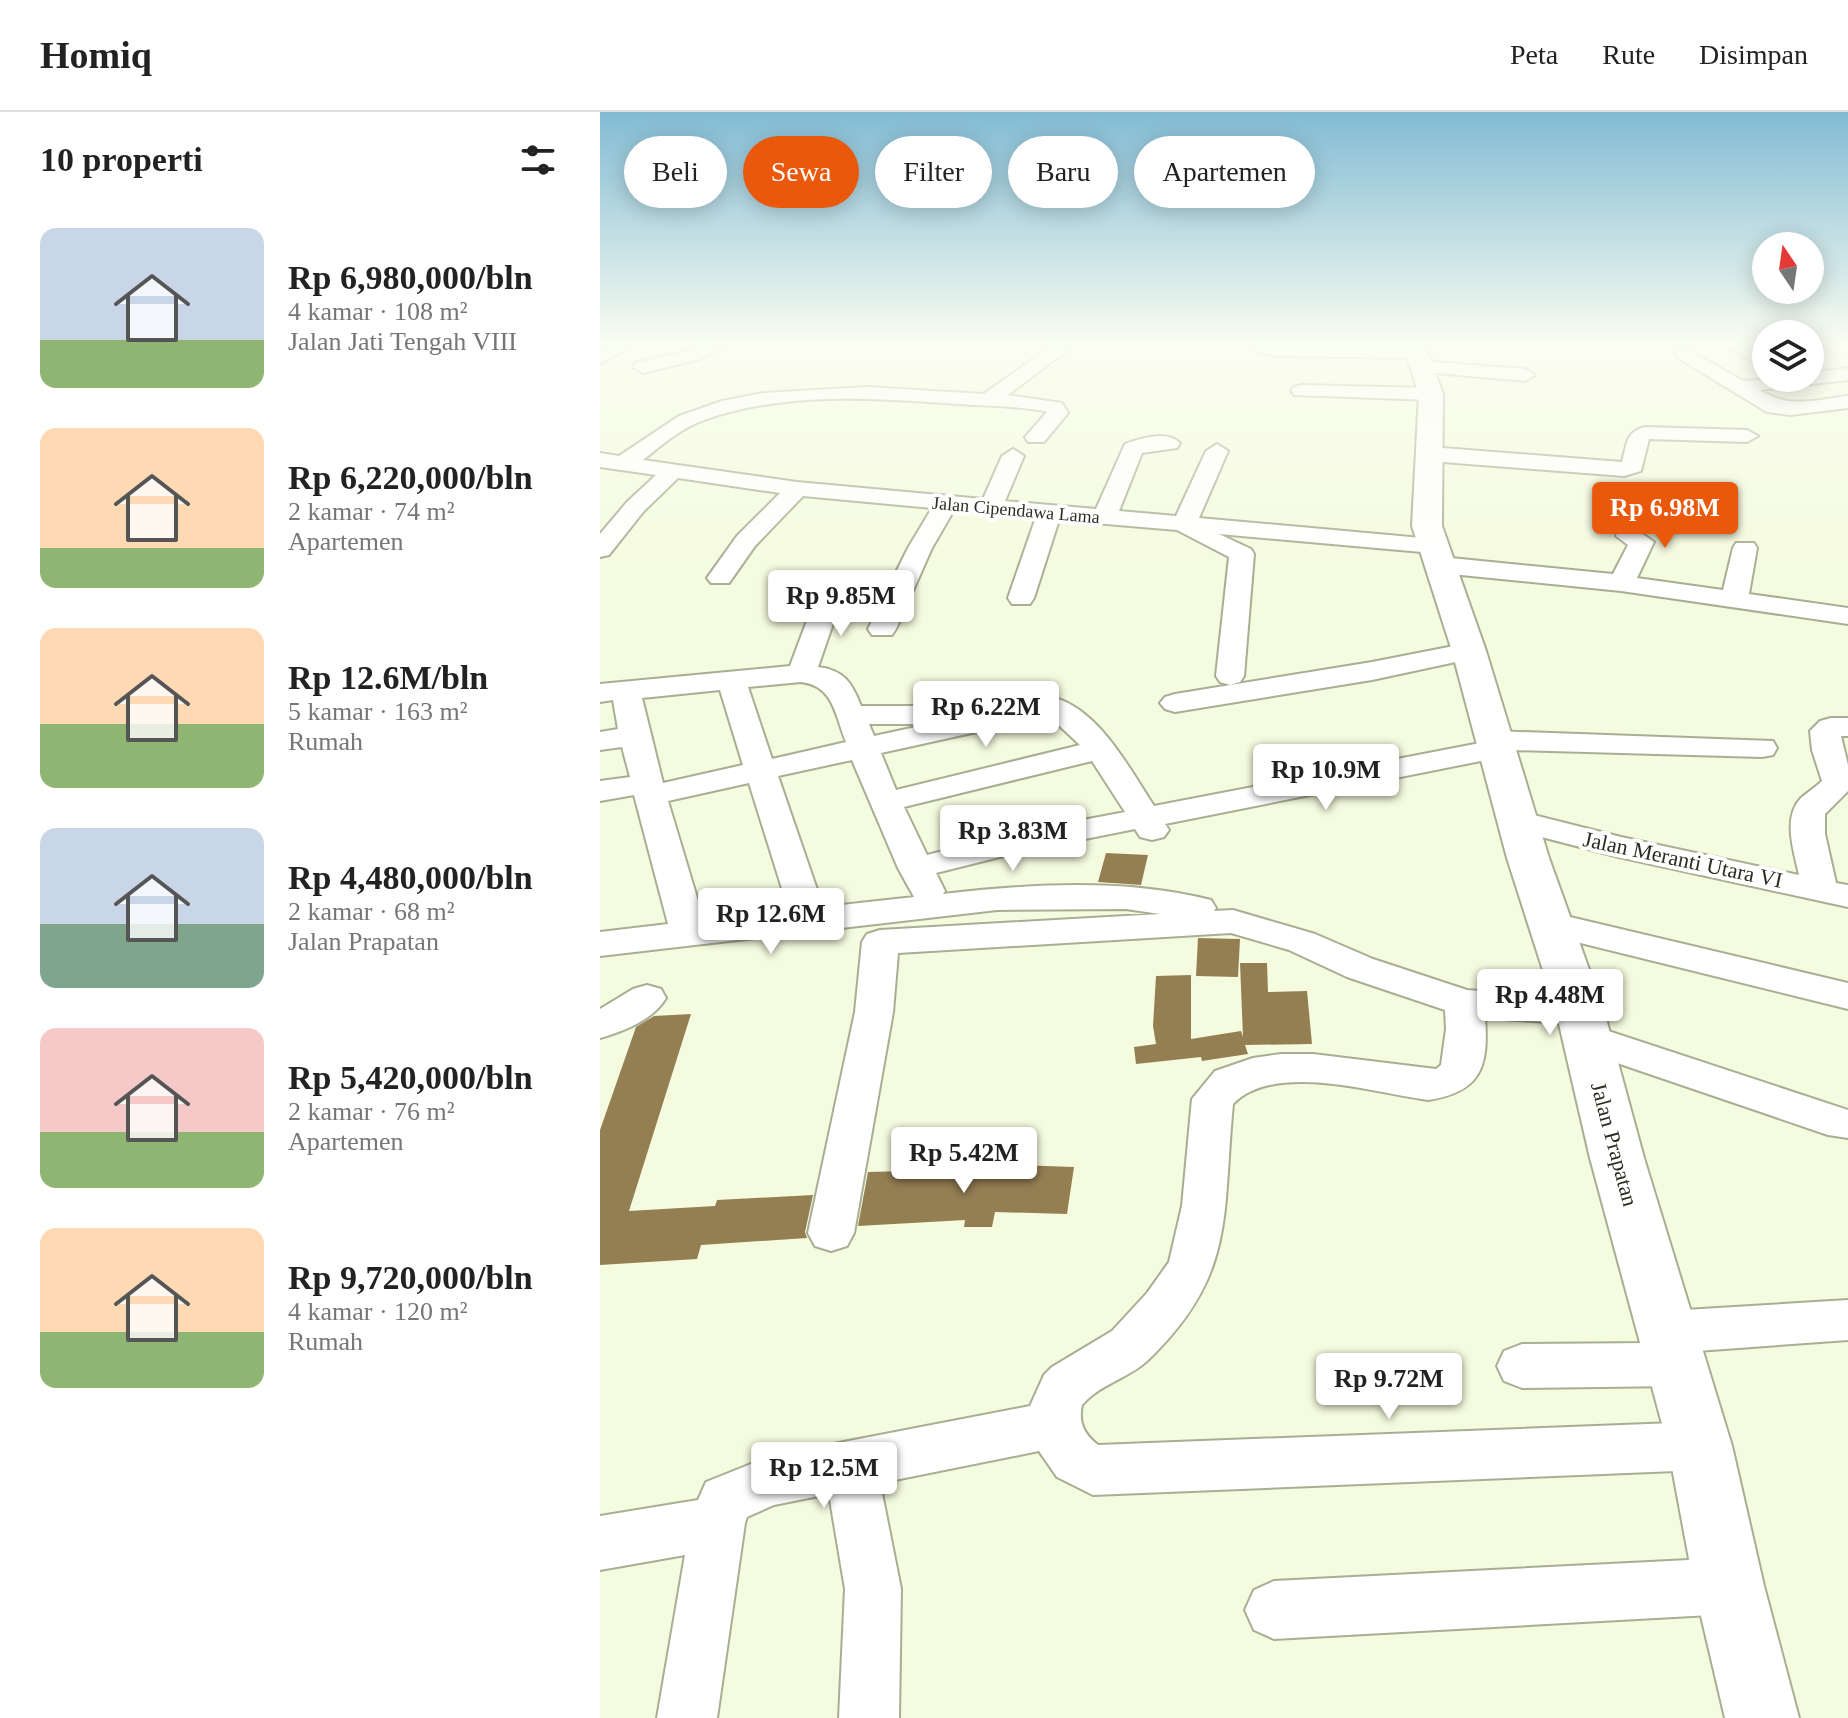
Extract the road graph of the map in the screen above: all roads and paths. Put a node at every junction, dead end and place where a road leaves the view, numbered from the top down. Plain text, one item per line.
1 (696, 417) edge
2 (1054, 417) edge
3 (1424, 417) edge
4 (1457, 417) edge
5 (1490, 417) edge
6 (1747, 436) dead end
7 (1036, 437) dead end
8 (1485, 438) dead end
9 (1169, 443) dead end
10 (1217, 451) dead end
11 (1013, 456) dead end
12 (600, 460) edge
13 (624, 463) junction
14 (672, 472) junction
15 (797, 489) junction
16 (1640, 497) dead end
17 (946, 504) junction
18 (990, 508) junction
19 (1049, 513) junction
20 (1104, 517) junction
21 (1185, 523) junction
22 (1745, 548) dead end
23 (600, 550) edge
24 (1440, 562) junction
25 (720, 578) dead end
26 (1621, 583) junction
27 (833, 586) dead end
28 (1021, 598) dead end
29 (1734, 601) junction
30 (1848, 616) edge
31 (1791, 626) dead end
32 (882, 629) dead end
33 (1469, 651) junction
34 (801, 673) junction
35 (1230, 676) dead end
36 (731, 680) junction
37 (613, 692) edge
38 (1175, 703) dead end
39 (849, 715) junction
40 (1008, 715) junction
41 (1848, 727) edge
42 (634, 736) junction
43 (600, 741) edge
44 (862, 748) junction
45 (1762, 748) dead end
46 (1100, 750) junction
47 (1497, 751) junction
48 (762, 771) junction
49 (649, 789) junction
50 (600, 791) edge
51 (885, 802) junction
52 (1518, 821) junction
53 (1149, 824) junction
54 (915, 868) junction
55 (1834, 892) edge
56 (934, 905) junction
57 (1233, 921) junction
58 (810, 922) junction
59 (1549, 924) junction
60 (689, 933) junction
61 (600, 943) edge
62 (1848, 996) edge
63 (647, 998) dead end
64 (1464, 1003) junction
65 (600, 1024) edge
66 (1584, 1024) junction
67 (1843, 1124) dead end
68 (831, 1233) dead end
69 (1848, 1320) edge
70 (1673, 1348) junction
71 (1522, 1366) dead end
72 (1055, 1424) junction
73 (1700, 1446) junction
74 (850, 1465) junction
75 (718, 1523) junction
76 (600, 1543) edge
77 (1729, 1586) junction
78 (1274, 1610) dead end
79 (687, 1718) edge
80 (869, 1718) edge
81 (1762, 1718) edge

1 - 13 street
2 - 7 street
3 - 24 main road, Jalan Prapatan
4 - 8 street
5 - 6 street
9 - 20 street
10 - 21 street
11 - 18 street
12 - 13 street, Jalan Cipendawa Lama
13 - 14 street, Jalan Cipendawa Lama
14 - 15 street, Jalan Cipendawa Lama
14 - 23 street
15 - 17 street, Jalan Cipendawa Lama
15 - 25 street
16 - 26 street
17 - 18 street, Jalan Cipendawa Lama
17 - 32 street
18 - 19 street, Jalan Cipendawa Lama
19 - 20 street, Jalan Cipendawa Lama
19 - 28 street
20 - 21 street, Jalan Cipendawa Lama
21 - 24 street, Jalan Cipendawa Lama
21 - 35 street
22 - 29 street
24 - 26 street
24 - 31 street
24 - 33 main road, Jalan Prapatan
26 - 29 street
27 - 34 street
29 - 30 street
33 - 38 street
33 - 47 main road, Jalan Prapatan
34 - 36 street
34 - 39 street
36 - 37 street
36 - 48 street
37 - 42 street
39 - 40 street
39 - 44 street
40 - 44 street
40 - 46 street
41 - 55 street
42 - 43 street
42 - 49 street
44 - 48 street
44 - 51 street
45 - 47 street
46 - 51 street
46 - 53 street
47 - 52 main road, Jalan Prapatan
47 - 53 street
48 - 49 street
48 - 58 street
49 - 50 street
49 - 60 street
51 - 54 street
52 - 55 street, Jalan Meranti Utara VI
52 - 59 main road, Jalan Prapatan
53 - 54 street
54 - 56 street
56 - 57 street
56 - 58 street
57 - 64 street
57 - 68 street
58 - 60 street
59 - 62 street
59 - 66 main road, Jalan Prapatan
60 - 61 street
63 - 65 street
64 - 66 street
64 - 72 street
66 - 67 street
66 - 70 main road, Jalan Prapatan
69 - 70 street
70 - 71 street
70 - 73 main road, Jalan Prapatan
72 - 73 street
72 - 74 street
73 - 77 main road, Jalan Prapatan
74 - 75 street
74 - 80 street
75 - 76 street
75 - 79 street
77 - 78 street
77 - 81 main road, Jalan Prapatan

